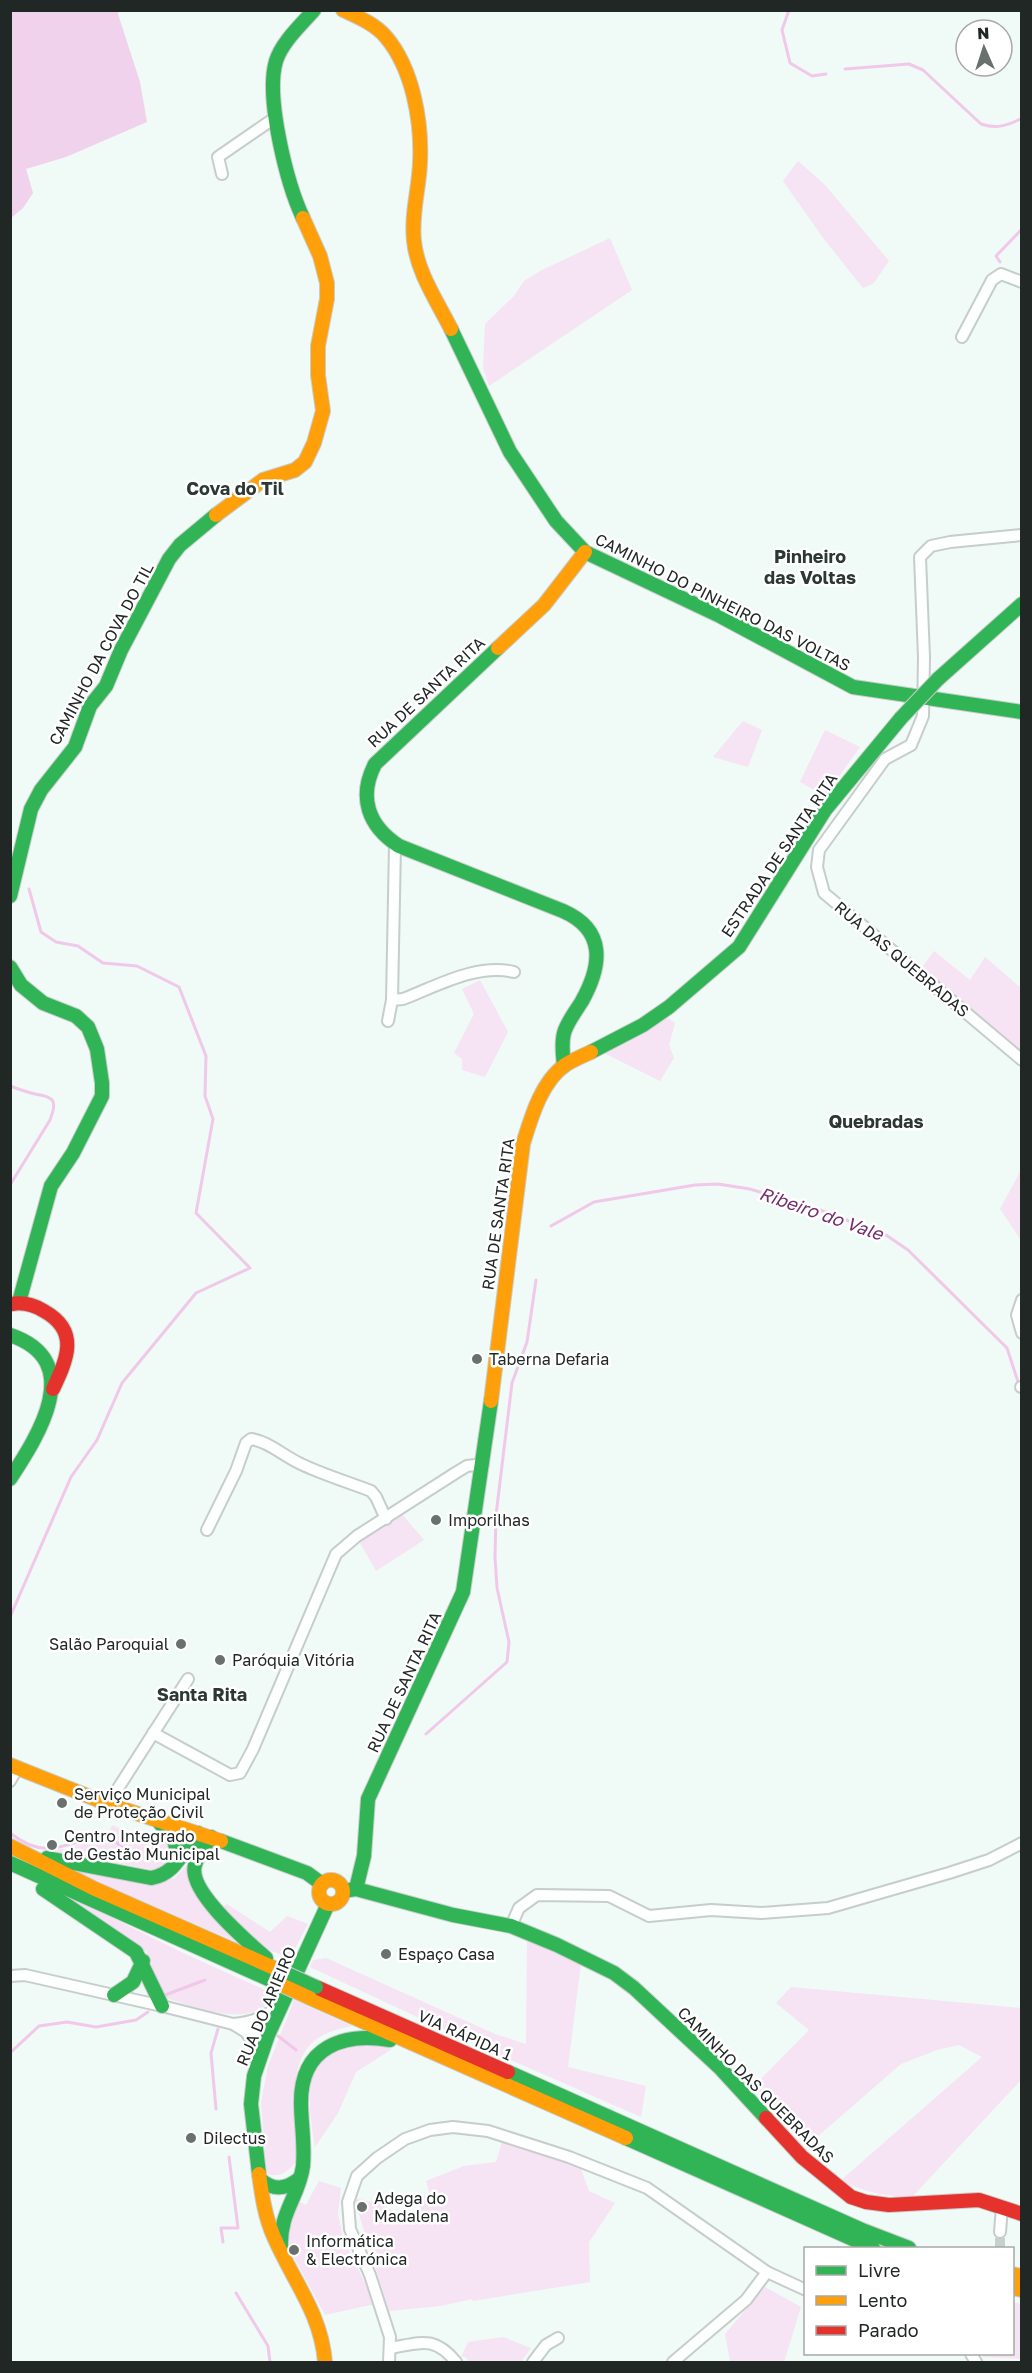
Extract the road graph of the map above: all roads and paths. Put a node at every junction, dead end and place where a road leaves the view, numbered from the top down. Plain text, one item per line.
1 (314, 10) edge
2 (343, 10) edge
3 (276, 117) junction
4 (222, 174) dead end
5 (999, 262) dead end
6 (1001, 274) junction
7 (1022, 282) edge
8 (962, 337) dead end
9 (1022, 535) edge
10 (585, 552) junction
11 (1022, 604) edge
12 (923, 698) junction
13 (1022, 712) edge
14 (395, 845) junction
15 (10, 897) edge
16 (10, 968) edge
17 (514, 972) dead end
18 (392, 1000) junction
19 (388, 1021) dead end
20 (1022, 1060) edge
21 (564, 1066) junction
22 (1022, 1300) edge
23 (15, 1303) edge
24 (1022, 1333) edge
25 (11, 1335) edge
26 (53, 1389) junction
27 (483, 1464) junction
28 (10, 1479) edge
29 (386, 1520) junction
30 (207, 1530) dead end
31 (188, 1679) dead end
32 (153, 1733) junction
33 (14, 1766) edge
34 (10, 1781) edge
35 (108, 1804) junction
36 (159, 1822) junction
37 (198, 1833) junction
38 (211, 1838) junction
39 (1022, 1843) edge
40 (12, 1847) edge
41 (179, 1859) junction
42 (10, 1863) edge
43 (322, 1884) junction
44 (350, 1890) junction
45 (328, 1904) junction
46 (511, 1926) junction
47 (143, 1960) junction
48 (10, 1976) edge
49 (278, 1977) junction
50 (313, 1992) junction
51 (114, 1995) junction
52 (283, 2003) junction
53 (162, 2006) junction
54 (253, 2022) junction
55 (233, 2024) junction
56 (246, 2032) junction
57 (268, 2034) junction
58 (418, 2046) junction
59 (258, 2060) junction
60 (299, 2179) junction
61 (261, 2180) junction
62 (1002, 2207) junction
63 (1022, 2214) edge
64 (1000, 2232) tunnel mouth
65 (871, 2247) edge
66 (906, 2247) edge
67 (281, 2249) junction
68 (767, 2272) junction
69 (804, 2289) edge
70 (558, 2338) dead end
71 (390, 2348) junction
72 (325, 2362) edge
73 (389, 2362) edge
74 (456, 2362) edge
75 (532, 2362) edge
76 (673, 2362) edge

1 - 3 main road, CAMINHO DA COVA DO TIL
2 - 10 main road, CAMINHO DO PINHEIRO DAS VOLTAS
3 - 4 street
3 - 15 main road, CAMINHO DA COVA DO TIL
5 - 6 street
6 - 7 street
6 - 8 street
9 - 12 street, RUA DAS QUEBRADAS
10 - 12 main road, CAMINHO DO PINHEIRO DAS VOLTAS
10 - 14 main road, RUA DE SANTA RITA
11 - 21 main road, ESTRADA DE SANTA RITA, bridge
12 - 13 main road, CAMINHO DO PINHEIRO DAS VOLTAS
12 - 20 street, RUA DAS QUEBRADAS
14 - 18 street
14 - 21 main road, RUA DE SANTA RITA
16 - 23 main road
17 - 18 street
18 - 19 street
21 - 27 main road, RUA DE SANTA RITA
22 - 24 street
23 - 26 main road
25 - 26 main road
26 - 28 main road
27 - 29 street
27 - 44 main road, RUA DE SANTA RITA
29 - 30 street
29 - 32 street
31 - 32 street
32 - 35 street
33 - 34 street
33 - 35 main road
35 - 36 main road
36 - 37 main road
36 - 41 main road
37 - 38 main road
37 - 41 main road
38 - 43 main road
38 - 49 main road
39 - 46 street
40 - 41 main road
40 - 49 main road, VIA RÁPIDA 1
42 - 47 main road
42 - 49 main road, VIA RÁPIDA 1
43 - 44 main road
43 - 45 main road
44 - 45 main road
44 - 46 main road, CAMINHO DAS QUEBRADAS
45 - 52 main road, RUA DO ARIEIRO
46 - 62 main road, CAMINHO DAS QUEBRADAS
47 - 51 main road
47 - 53 main road
48 - 51 street
49 - 50 main road, VIA RÁPIDA 1, bridge
50 - 58 main road, VIA RÁPIDA 1
50 - 66 main road, VIA RÁPIDA 1
51 - 53 street
52 - 54 street
52 - 57 main road, RUA DO ARIEIRO
53 - 55 street
54 - 55 street
54 - 57 street
55 - 56 street
56 - 57 street
56 - 59 street
57 - 59 main road, RUA DO ARIEIRO
58 - 60 main road
58 - 65 main road, VIA RÁPIDA 1
59 - 61 main road, RUA DO ARIEIRO
60 - 61 main road
60 - 67 main road
61 - 67 main road, RUA DO ARIEIRO
62 - 63 main road, CAMINHO DAS QUEBRADAS
62 - 64 street
67 - 72 main road, RUA DO ARIEIRO
68 - 69 street
68 - 71 street
68 - 76 street
70 - 75 street
71 - 73 street
71 - 74 street

